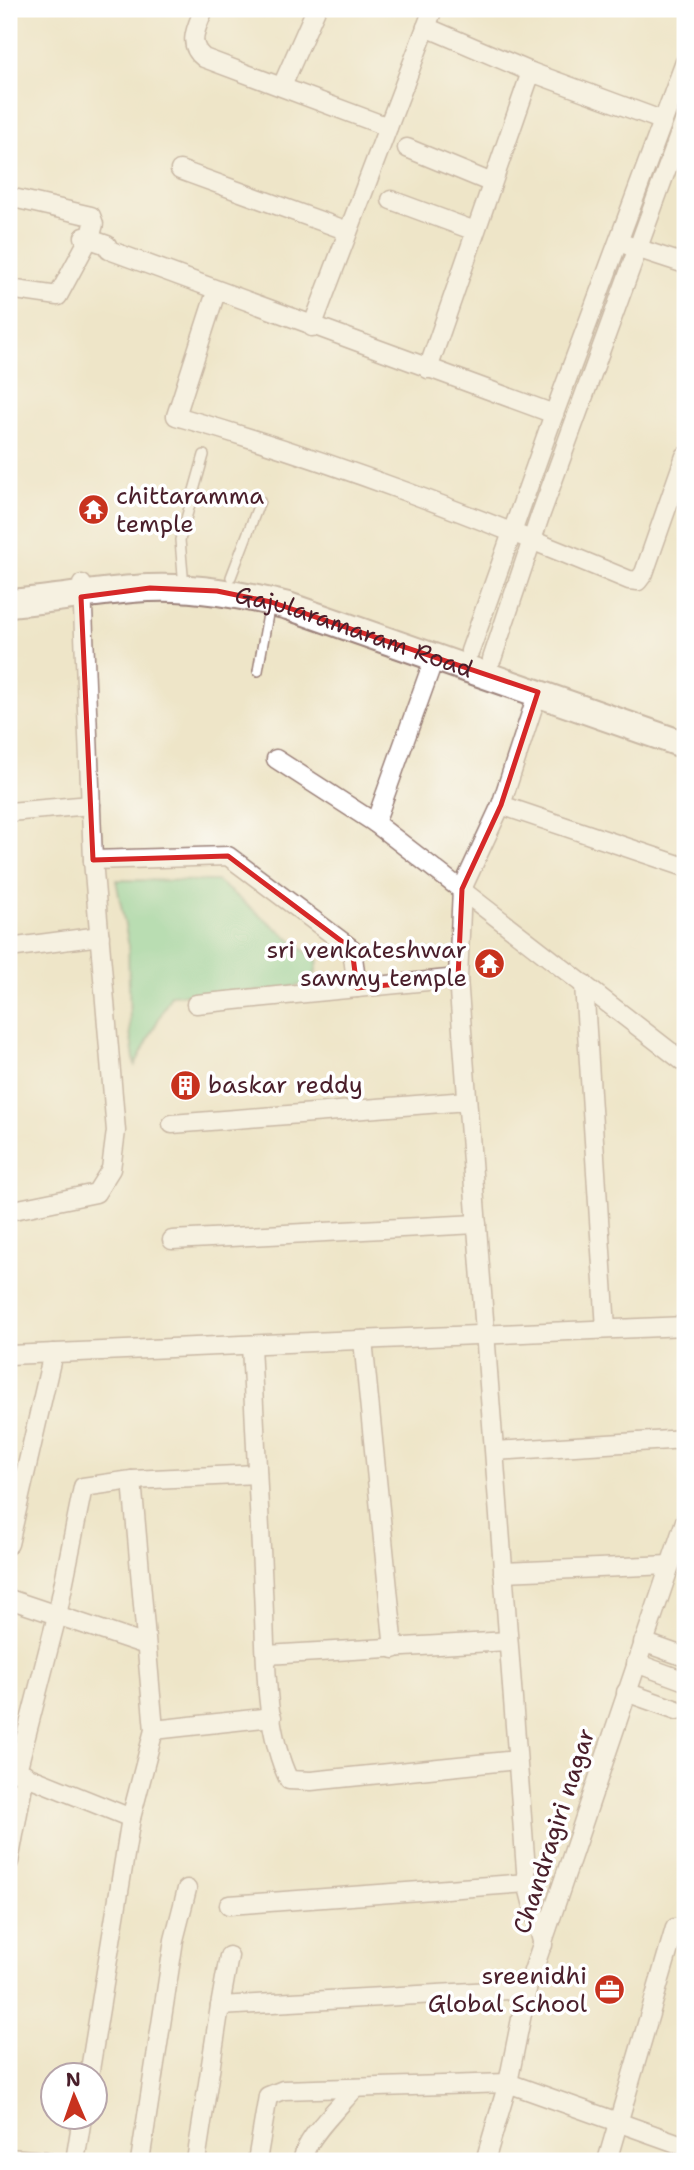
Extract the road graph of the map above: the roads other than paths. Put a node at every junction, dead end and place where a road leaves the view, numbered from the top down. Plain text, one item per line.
1 (204, 9) edge
2 (316, 9) edge
3 (433, 9) edge
4 (426, 27) junction
5 (685, 62) edge
6 (531, 72) junction
7 (282, 86) junction
8 (685, 119) edge
9 (661, 120) junction
10 (388, 127) junction
11 (407, 148) dead end
12 (180, 170) dead end
13 (492, 183) junction
14 (9, 197) edge
15 (391, 200) dead end
16 (348, 231) junction
17 (475, 231) junction
18 (85, 241) junction
19 (617, 241) junction
20 (638, 249) junction
21 (685, 264) edge
22 (9, 289) edge
23 (216, 292) junction
24 (312, 327) junction
25 (428, 369) junction
26 (554, 414) junction
27 (204, 455) dead end
28 (685, 456) edge
29 (260, 501) dead end
30 (513, 533) junction
31 (532, 539) junction
32 (183, 575) junction
33 (231, 577) junction
34 (82, 590) junction
35 (9, 591) edge
36 (271, 602) junction
37 (9, 603) edge
38 (481, 655) junction
39 (435, 656) junction
40 (258, 671) dead end
41 (538, 692) junction
42 (685, 726) edge
43 (685, 745) edge
44 (276, 759) dead end
45 (91, 805) junction
46 (501, 805) junction
47 (9, 812) edge
48 (375, 822) junction
49 (93, 860) junction
50 (685, 867) edge
51 (462, 890) junction
52 (100, 936) junction
53 (9, 948) edge
54 (458, 978) junction
55 (584, 984) junction
56 (357, 988) junction
57 (196, 1004) dead end
58 (685, 1063) edge
59 (467, 1101) junction
60 (172, 1124) dead end
61 (9, 1211) edge
62 (477, 1224) junction
63 (172, 1240) dead end
64 (685, 1326) edge
65 (606, 1329) junction
66 (485, 1334) junction
67 (363, 1340) junction
68 (251, 1345) junction
69 (53, 1353) junction
70 (9, 1355) edge
71 (685, 1439) edge
72 (495, 1451) junction
73 (257, 1474) junction
74 (132, 1480) junction
75 (685, 1521) edge
76 (9, 1544) edge
77 (670, 1565) junction
78 (503, 1572) junction
79 (9, 1599) edge
80 (57, 1616) junction
81 (508, 1641) junction
82 (643, 1642) junction
83 (146, 1645) junction
84 (394, 1649) junction
85 (267, 1656) junction
86 (685, 1657) edge
87 (636, 1663) junction
88 (685, 1681) edge
89 (626, 1692) junction
90 (677, 1710) dead end
91 (272, 1717) junction
92 (154, 1730) junction
93 (517, 1760) junction
94 (17, 1771) edge
95 (131, 1818) junction
96 (9, 1862) edge
97 (527, 1883) junction
98 (187, 1889) dead end
99 (229, 1905) dead end
100 (675, 1928) dead end
101 (543, 1945) junction
102 (229, 1956) dead end
103 (527, 1989) junction
104 (220, 2006) junction
105 (91, 2062) edge
106 (508, 2083) junction
107 (355, 2088) junction
108 (619, 2122) junction
109 (80, 2132) edge
110 (685, 2146) edge
111 (10, 2159) edge
112 (46, 2161) edge
113 (75, 2161) edge
114 (140, 2161) edge
115 (197, 2161) edge
116 (257, 2161) edge
117 (303, 2161) edge
118 (485, 2161) edge
119 (607, 2161) edge

1 - 7 street
2 - 7 street
3 - 4 street
4 - 6 street
4 - 10 street
5 - 9 street
6 - 9 street
6 - 13 street
7 - 10 street
8 - 20 street
9 - 19 street
10 - 16 street
11 - 13 street
12 - 16 street
13 - 17 street
14 - 18 street
15 - 17 street
16 - 24 street
17 - 25 street
18 - 22 street
18 - 23 street
19 - 20 street
19 - 26 street
20 - 21 street
20 - 31 street
23 - 24 street
23 - 30 street
24 - 25 street
25 - 26 street
26 - 30 street
27 - 32 lane
28 - 31 street
29 - 33 lane
30 - 31 street
30 - 38 street
31 - 38 street
32 - 33 main road, Gajularamaram Road
32 - 34 main road, Gajularamaram Road
33 - 38 main road, Gajularamaram Road
34 - 35 main road, Gajularamaram Road
34 - 36 main road, Gajularamaram Road
34 - 37 main road, Gajularamaram Road
34 - 45 street
36 - 39 main road, Gajularamaram Road
36 - 40 lane
38 - 42 main road, Gajularamaram Road
39 - 41 main road, Gajularamaram Road
39 - 48 street
41 - 43 main road, Gajularamaram Road
41 - 46 street
44 - 48 street
45 - 47 street
45 - 49 street
46 - 50 street
46 - 51 street
48 - 51 street
49 - 52 street
49 - 56 street
51 - 54 street
51 - 55 street
52 - 53 street
52 - 61 street
54 - 56 street
54 - 59 street
55 - 58 street
55 - 65 street
56 - 57 street
59 - 60 street
59 - 62 street
62 - 63 street
62 - 66 street
64 - 65 street
65 - 66 street
66 - 67 street
66 - 72 street
67 - 68 street
67 - 84 street
68 - 69 street
68 - 73 street
69 - 70 street
69 - 76 street
71 - 72 street
72 - 78 street
73 - 74 street
73 - 85 street
74 - 80 street
74 - 83 street
75 - 77 street, Chandragiri nagar
77 - 78 street
77 - 82 street, Chandragiri nagar
78 - 81 street
79 - 80 street
80 - 83 street
80 - 94 street
81 - 84 street
81 - 93 street
82 - 86 street
82 - 87 street, Chandragiri nagar
83 - 92 street
84 - 85 street
85 - 91 street
87 - 88 street
87 - 89 street, Chandragiri nagar
89 - 90 street
89 - 101 street, Chandragiri nagar
91 - 92 street
91 - 93 street
92 - 95 street
93 - 97 street
94 - 95 street
94 - 96 street
95 - 105 street
97 - 99 street
97 - 101 street
98 - 114 street
100 - 108 street
101 - 103 street, Chandragiri nagar
102 - 104 street
103 - 104 street
103 - 106 street, Chandragiri nagar
104 - 115 street
106 - 107 street
106 - 108 street
106 - 118 street, Chandragiri nagar
107 - 116 street
107 - 117 street
108 - 110 street
108 - 119 street
109 - 113 street
111 - 112 street

